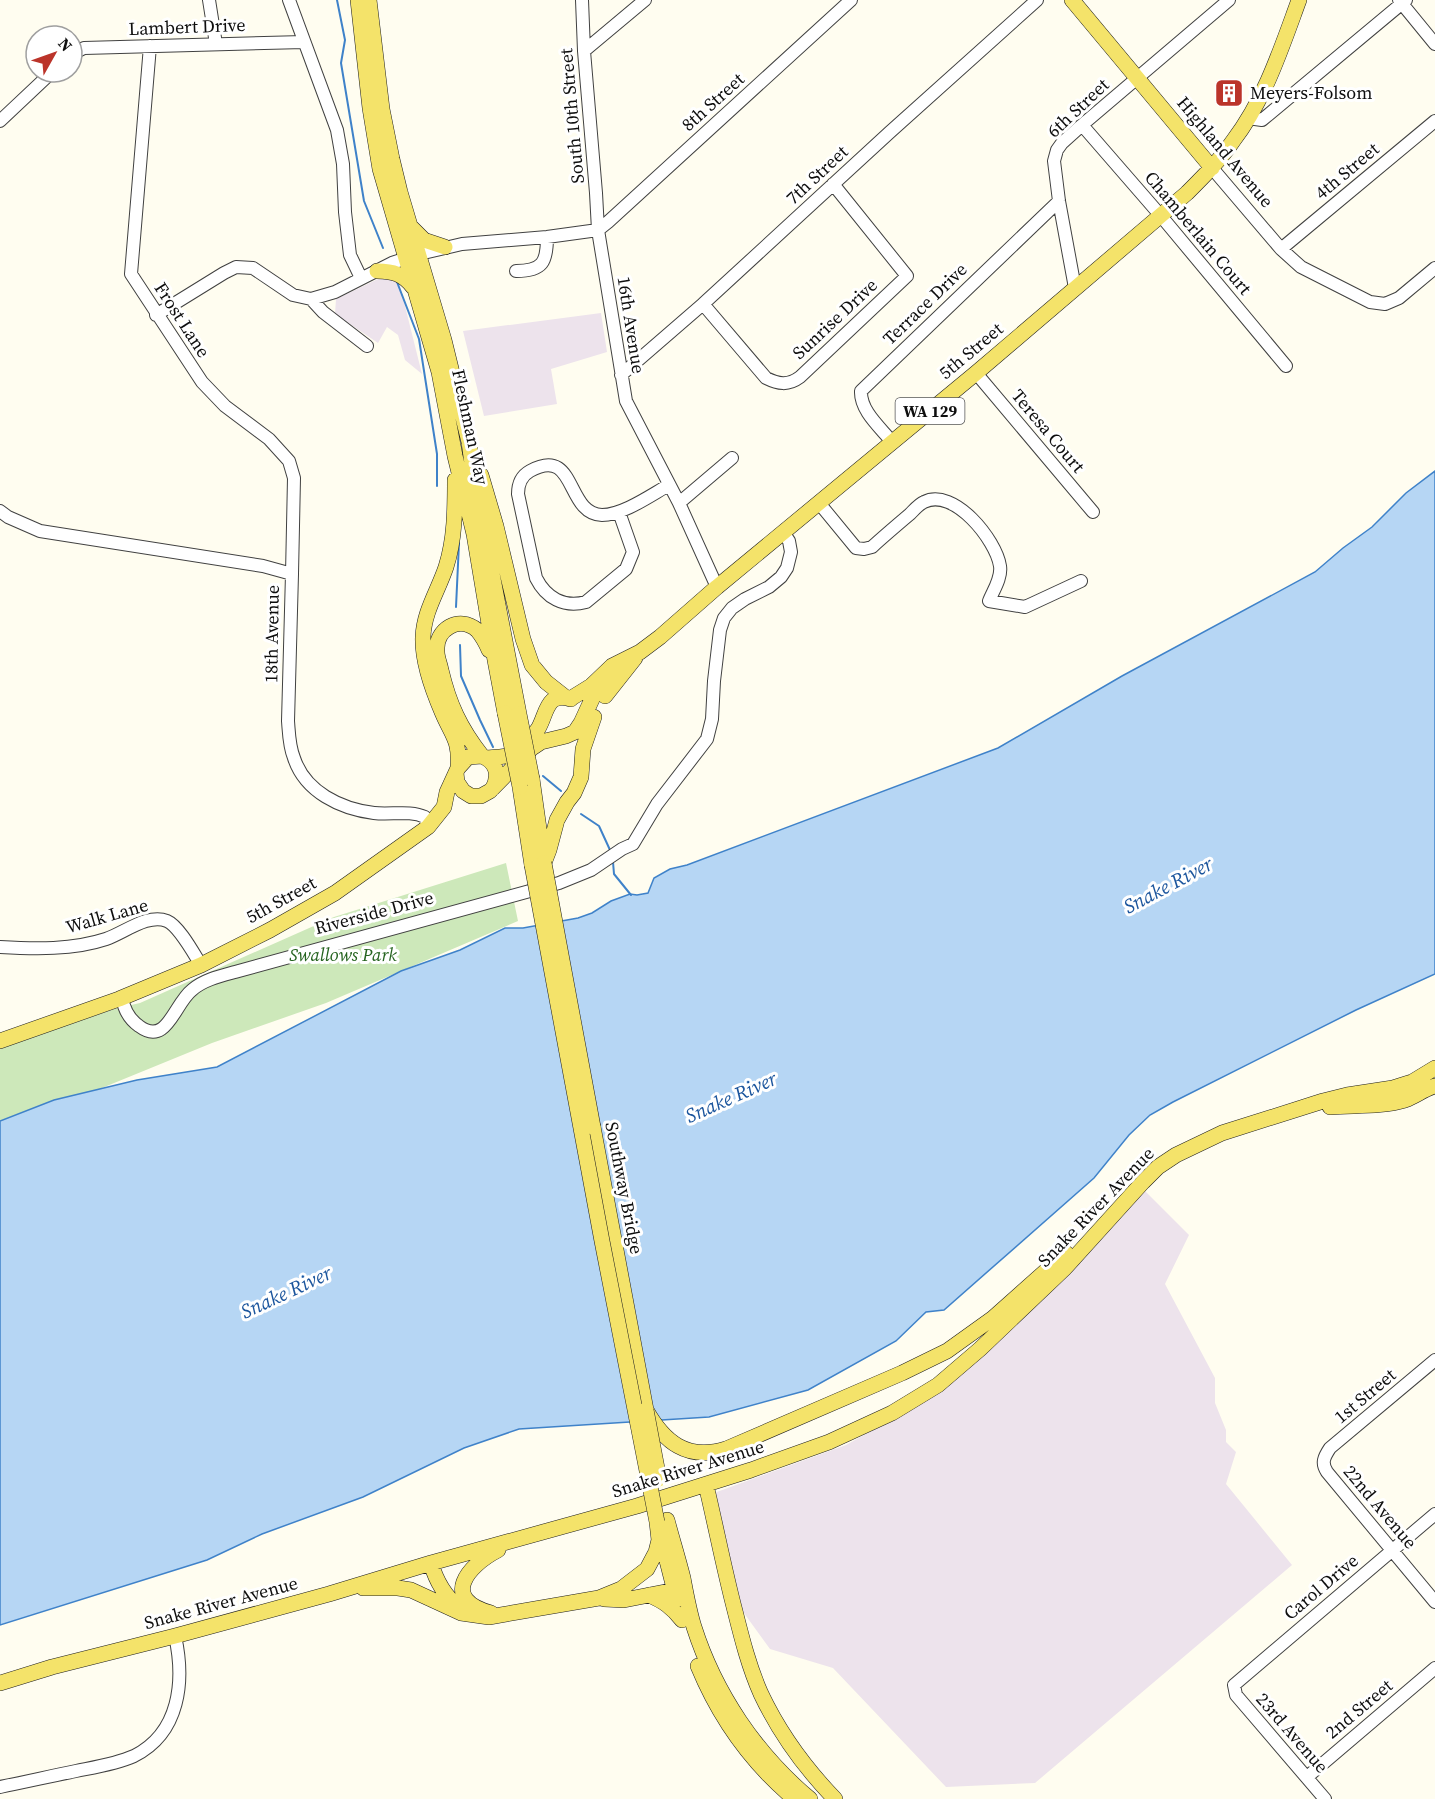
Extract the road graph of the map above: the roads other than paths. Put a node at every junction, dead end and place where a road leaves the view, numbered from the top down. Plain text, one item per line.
1 (209, 0) edge
2 (289, 0) edge
3 (358, 0) edge
4 (369, 0) edge
5 (582, 0) edge
6 (645, 0) edge
7 (851, 0) edge
8 (1037, 0) edge
9 (1072, 0) edge
10 (1229, 0) edge
11 (1299, 0) edge
12 (1402, 1) edge
13 (304, 42) junction
14 (216, 44) junction
15 (1435, 44) edge
16 (150, 46) junction
17 (84, 48) edge
18 (584, 51) junction
19 (1137, 78) junction
20 (40, 84) edge
21 (1248, 118) junction
22 (1435, 121) edge
23 (0, 122) edge
24 (1082, 125) junction
25 (1212, 168) junction
26 (833, 184) junction
27 (1059, 201) junction
28 (1161, 216) junction
29 (411, 226) junction
30 (598, 230) junction
31 (547, 237) junction
32 (445, 247) junction
33 (1281, 249) junction
34 (412, 256) junction
35 (1435, 268) edge
36 (377, 271) junction
37 (516, 271) dead end
38 (361, 278) junction
39 (1076, 288) junction
40 (417, 293) junction
41 (311, 299) junction
42 (703, 304) junction
43 (156, 315) junction
44 (367, 346) dead end
45 (1286, 366) dead end
46 (975, 373) junction
47 (621, 375) junction
48 (469, 442) junction
49 (892, 442) junction
50 (455, 456) junction
51 (732, 458) dead end
52 (669, 485) junction
53 (819, 503) junction
54 (678, 504) junction
55 (0, 511) edge
56 (619, 512) junction
57 (1093, 512) dead end
58 (783, 532) junction
59 (292, 574) junction
60 (1081, 581) dead end
61 (717, 587) junction
62 (640, 652) junction
63 (495, 660) junction
64 (625, 670) junction
65 (567, 698) junction
66 (512, 713) junction
67 (580, 723) junction
68 (484, 757) junction
69 (457, 770) junction
70 (493, 788) junction
71 (471, 796) junction
72 (567, 802) junction
73 (444, 807) junction
74 (428, 827) junction
75 (538, 864) junction
76 (0, 947) edge
77 (201, 965) junction
78 (121, 999) junction
79 (0, 1041) edge
80 (1435, 1068) edge
81 (1435, 1086) edge
82 (1291, 1113) junction
83 (1109, 1220) junction
84 (1435, 1360) edge
85 (646, 1410) junction
86 (1323, 1462) joint
87 (706, 1485) junction
88 (1435, 1514) edge
89 (662, 1521) junction
90 (520, 1538) junction
91 (1392, 1550) junction
92 (431, 1563) junction
93 (682, 1575) junction
94 (351, 1587) junction
95 (675, 1590) junction
96 (649, 1595) junction
97 (599, 1598) junction
98 (1435, 1602) edge
99 (471, 1615) junction
100 (503, 1616) junction
101 (682, 1620) junction
102 (176, 1636) junction
103 (1435, 1668) edge
104 (0, 1683) edge
105 (1234, 1690) joint
106 (1306, 1777) junction
107 (0, 1787) edge
108 (794, 1799) edge
109 (810, 1799) edge
110 (835, 1799) edge
111 (1325, 1799) edge

1 - 14 street
2 - 13 street
3 - 34 main road, Fleshman Way
4 - 29 main road, Fleshman Way
5 - 18 street, South 10th Street
6 - 18 street
7 - 30 street, 8th Street
8 - 26 street, 7th Street
9 - 19 main road, Highland Avenue
10 - 19 street, 6th Street
11 - 21 main road, WA 129
12 - 15 street
12 - 21 street
13 - 14 street, Lambert Drive
13 - 38 street
14 - 16 street, Lambert Drive
16 - 17 street, Lambert Drive
16 - 43 street, Frost Lane
18 - 30 street, South 10th Street
19 - 24 street, 6th Street
19 - 25 main road, Highland Avenue
20 - 23 street
21 - 25 main road, WA 129
22 - 33 street, 4th Street
24 - 27 street, 6th Street
24 - 28 street, Chamberlain Court
25 - 28 main road, 5th Street / WA 129
25 - 33 street, Highland Avenue
26 - 42 street, 7th Street
26 - 42 street, Sunrise Drive
27 - 39 street, 6th Street
27 - 49 street, Terrace Drive
28 - 39 main road, 5th Street / WA 129
28 - 45 street, Chamberlain Court
29 - 32 main road
29 - 34 main road, Fleshman Way
30 - 31 street
30 - 47 street, 16th Avenue
31 - 32 street
31 - 37 street
32 - 34 street
33 - 35 street, Highland Avenue
34 - 36 street
34 - 40 main road, Fleshman Way
34 - 48 main road, Fleshman Way
36 - 38 street
36 - 40 main road
38 - 41 street
39 - 46 main road, 5th Street / WA 129
40 - 50 main road, Fleshman Way
41 - 43 street
41 - 44 street
42 - 47 street, 7th Street
43 - 59 street, Frost Lane
46 - 49 main road, 5th Street / WA 129
46 - 57 street, Teresa Court
47 - 52 street, 16th Avenue
48 - 65 main road
48 - 66 main road, Fleshman Way
49 - 53 main road, 5th Street / WA 129
50 - 63 main road, Fleshman Way
50 - 69 main road
51 - 54 street
52 - 54 street, 16th Avenue
52 - 56 street
53 - 58 main road, 5th Street / WA 129
53 - 60 street
54 - 61 street, 16th Avenue
55 - 59 street, 18th Avenue
56 - 56 street
58 - 61 main road, 5th Street / WA 129
58 - 78 street, Riverside Drive
59 - 74 street, 18th Avenue
61 - 62 main road, 5th Street / WA 129
62 - 64 main road, 5th Street
62 - 65 main road, 5th Street
63 - 66 main road, Fleshman Way
63 - 68 main road
64 - 67 main road, 5th Street
64 - 72 main road
65 - 67 main road
65 - 68 main road, 5th Street
66 - 75 main road, Fleshman Way, bridge
67 - 70 main road
67 - 72 main road, 5th Street
68 - 69 main road
68 - 70 main road
69 - 71 main road
69 - 73 main road, 5th Street
70 - 71 main road
71 - 73 main road, 5th Street
72 - 75 main road
73 - 74 main road, 5th Street
74 - 77 main road, 5th Street
75 - 85 main road, Southway Bridge, bridge
75 - 89 main road, Southway Bridge, bridge
76 - 77 street, Walk Lane
77 - 78 main road, 5th Street
78 - 79 main road
80 - 82 main road, Snake River Avenue
81 - 82 main road, Snake River Avenue
82 - 83 main road, Snake River Avenue
83 - 85 main road
83 - 87 main road, Snake River Avenue
84 - 86 street, 1st Street
85 - 89 main road, Southway Bridge, bridge
86 - 91 street, 22nd Avenue
87 - 90 main road, Snake River Avenue
87 - 110 main road
88 - 91 street, Carol Drive
89 - 93 main road
89 - 95 main road
89 - 97 main road
90 - 92 main road, Snake River Avenue
90 - 100 main road
91 - 98 street, 22nd Avenue
91 - 105 street, Carol Drive
92 - 94 main road, Snake River Avenue
92 - 99 main road
93 - 95 main road
93 - 109 main road
94 - 99 main road
94 - 102 main road, Snake River Avenue
95 - 96 main road
95 - 101 main road
96 - 97 main road
96 - 101 main road
97 - 100 main road
99 - 100 main road
101 - 108 main road
102 - 104 main road, Snake River Avenue
102 - 107 street
103 - 106 street, 2nd Street
105 - 106 street, 23rd Avenue
106 - 111 street, 23rd Avenue

